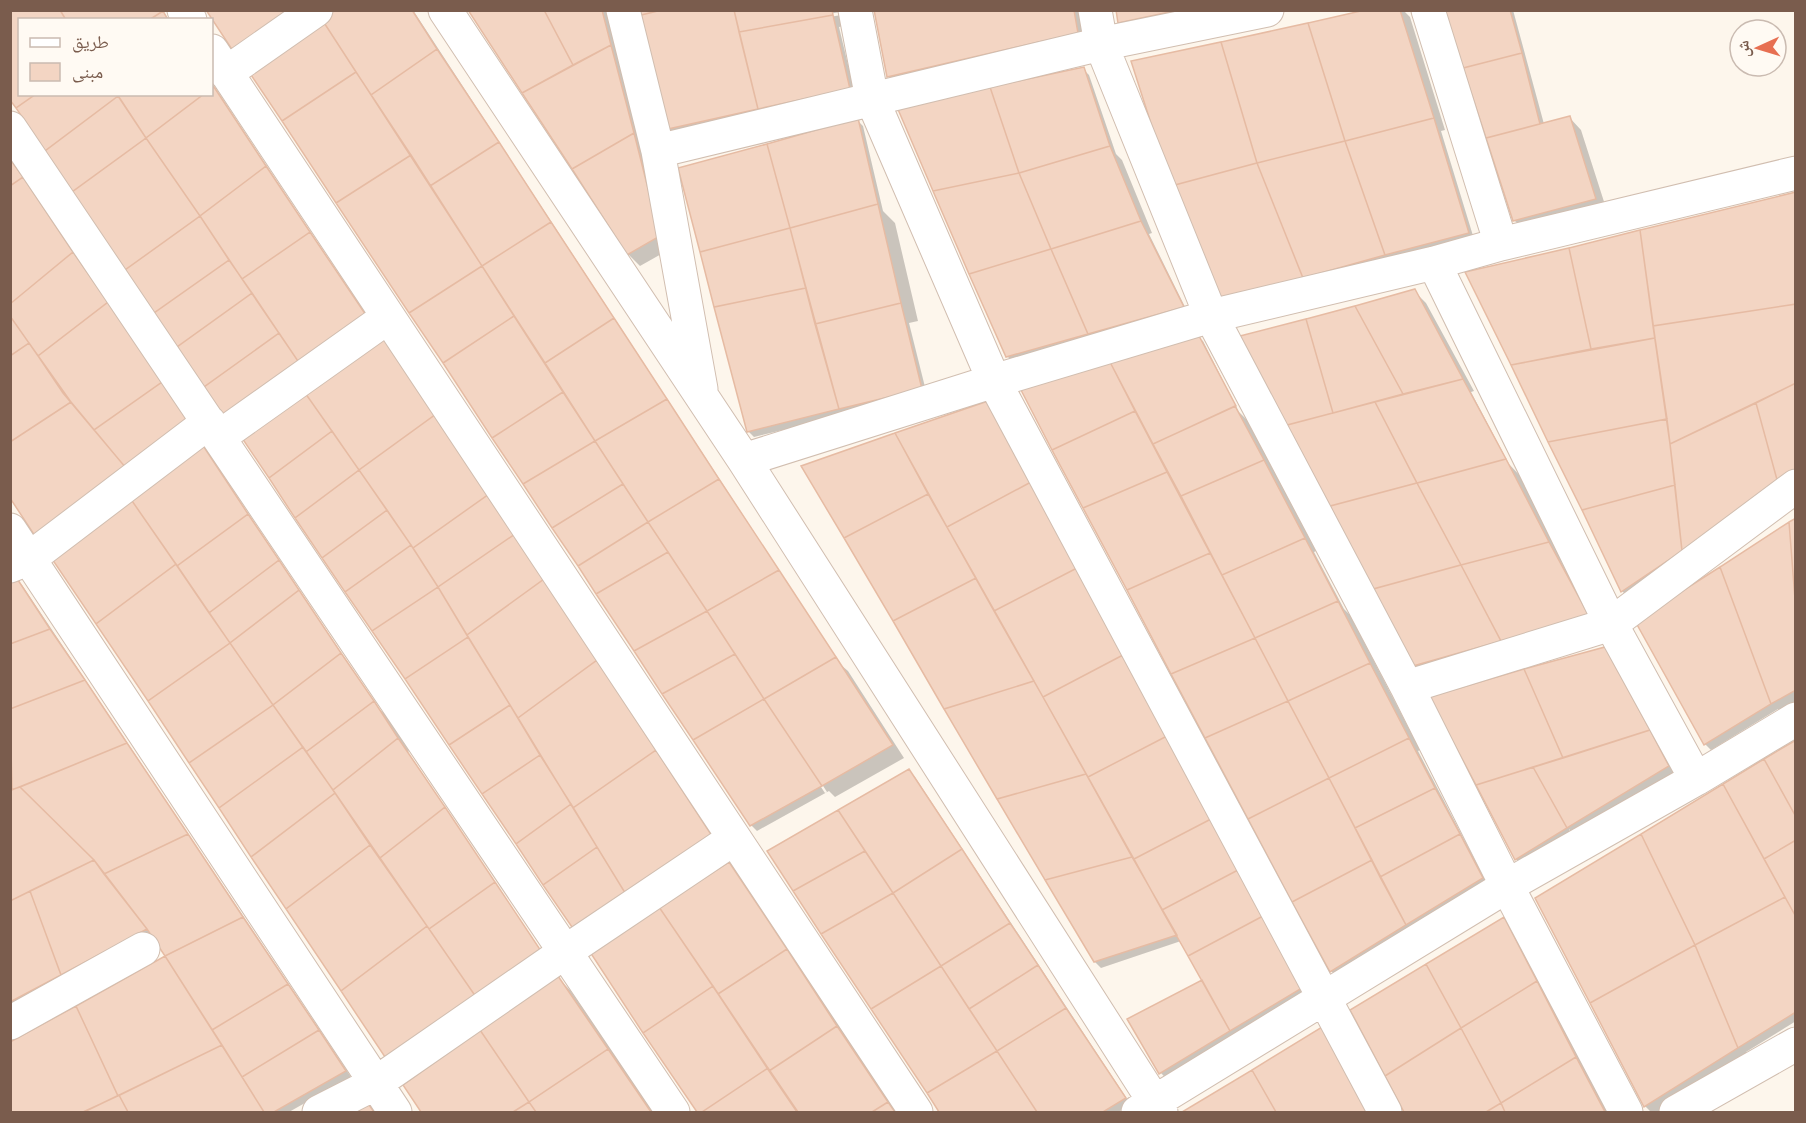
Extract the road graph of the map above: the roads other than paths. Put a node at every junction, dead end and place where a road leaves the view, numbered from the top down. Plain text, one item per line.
1 (316, 10) edge
2 (445, 10) edge
3 (623, 10) edge
4 (855, 10) edge
5 (1095, 10) edge
6 (1267, 10) edge
7 (1428, 10) edge
8 (1101, 44) junction
9 (219, 62) edge
10 (872, 99) junction
11 (10, 128) edge
12 (658, 151) junction
13 (1796, 173) edge
14 (1501, 244) junction
15 (1434, 263) junction
16 (1211, 316) junction
17 (388, 317) junction
18 (994, 381) junction
19 (704, 402) junction
20 (214, 430) junction
21 (744, 460) junction
22 (1796, 486) edge
23 (10, 530) edge
24 (20, 562) edge
25 (1611, 624) junction
26 (1407, 687) junction
27 (1796, 719) edge
28 (1696, 779) junction
29 (734, 839) junction
30 (1507, 886) junction
31 (143, 950) dead end
32 (565, 952) junction
33 (1324, 999) junction
34 (10, 1023) edge
35 (1796, 1044) edge
36 (376, 1083) junction
37 (1152, 1109) edge
38 (319, 1113) edge
39 (395, 1113) edge
40 (673, 1113) edge
41 (916, 1113) edge
42 (1385, 1113) edge
43 (1626, 1113) edge
44 (1676, 1113) edge

1 - 9 street
2 - 19 street
3 - 12 street
4 - 10 street
5 - 8 street
6 - 8 street
7 - 14 street
8 - 10 street
8 - 16 street
9 - 17 street
10 - 12 street
10 - 18 street
11 - 20 street
12 - 19 street
13 - 14 street
14 - 15 street
15 - 16 street
15 - 25 street
16 - 18 street
16 - 26 street
17 - 20 street
17 - 29 street
18 - 21 street
18 - 33 street
19 - 21 street
20 - 24 street
20 - 32 street
21 - 37 street
22 - 25 street
23 - 24 street
24 - 36 street
25 - 26 street
25 - 28 street
26 - 30 street
27 - 28 street
28 - 30 street
29 - 32 street
29 - 41 street
30 - 33 street
30 - 43 street
31 - 34 street
32 - 36 street
32 - 40 street
33 - 37 street
33 - 42 street
35 - 44 street
36 - 38 street
36 - 39 street

